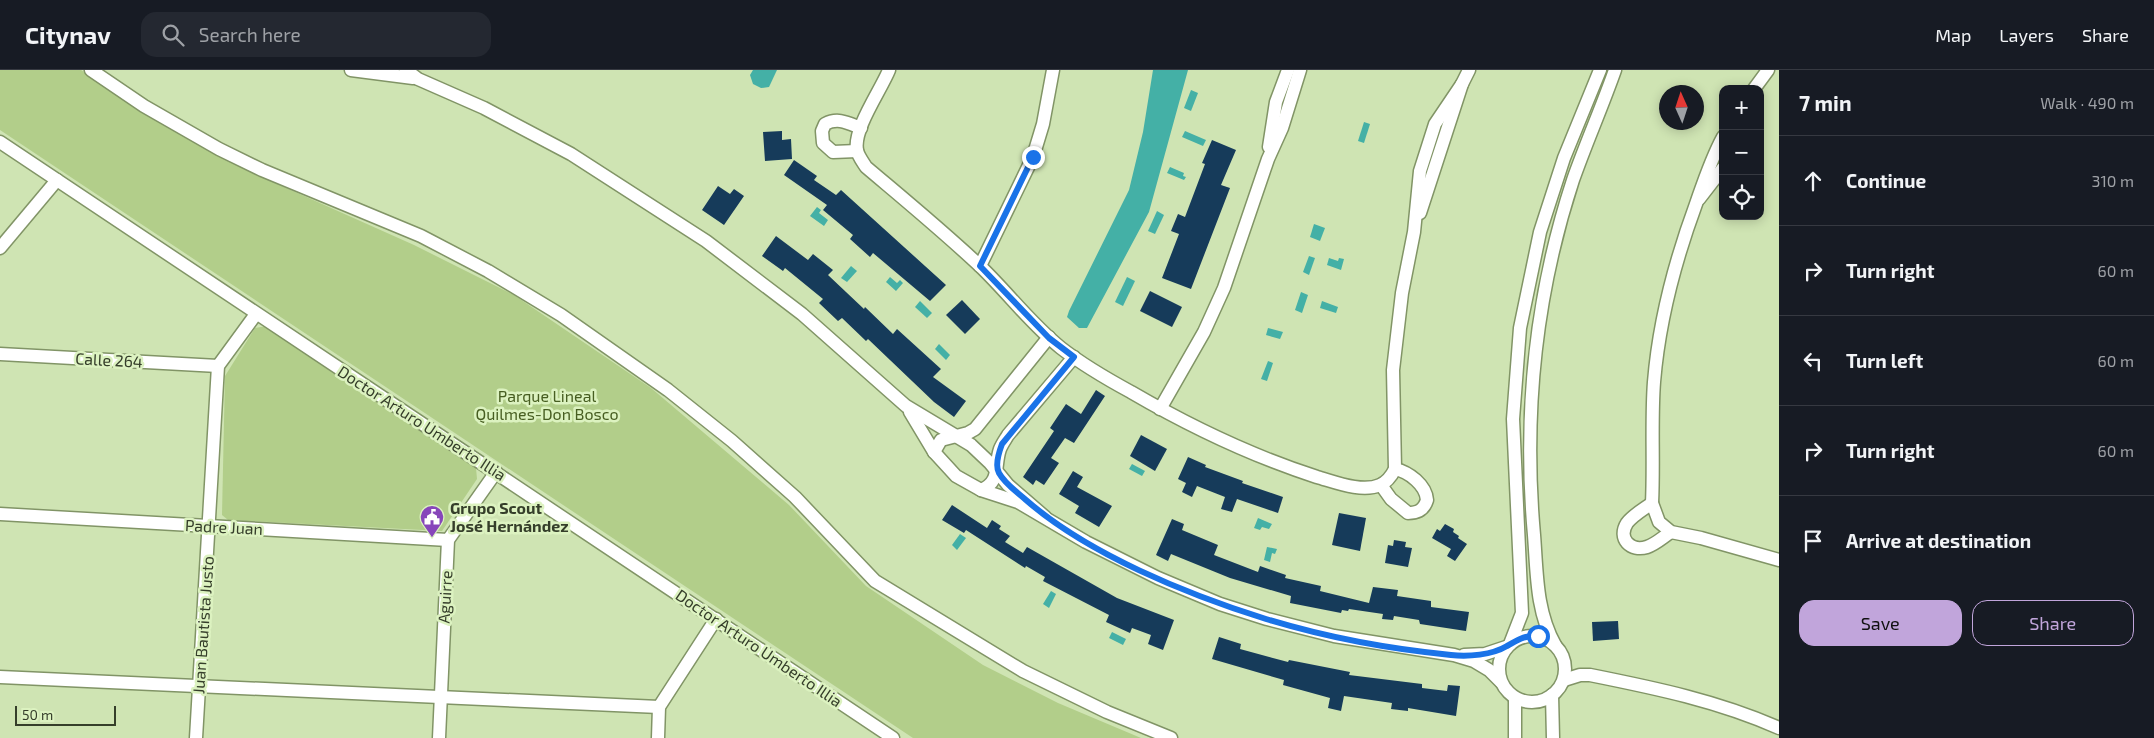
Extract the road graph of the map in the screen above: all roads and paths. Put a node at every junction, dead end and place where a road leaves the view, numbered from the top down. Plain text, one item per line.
1 (91, 70) edge
2 (406, 70) edge
3 (890, 70) edge
4 (1053, 70) edge
5 (1288, 70) edge
6 (1300, 70) edge
7 (1469, 70) edge
8 (1600, 70) edge
9 (1616, 70) edge
10 (1768, 70) edge
11 (358, 71) edge
12 (418, 79) junction
13 (1757, 85) edge
14 (1762, 85) edge
15 (1579, 121) junction
16 (1594, 127) junction
17 (861, 128) junction
18 (0, 142) edge
19 (1719, 146) edge
20 (857, 151) junction
21 (1268, 159) junction
22 (1719, 173) edge
23 (57, 180) junction
24 (1696, 203) junction
25 (0, 248) edge
26 (980, 266) junction
27 (256, 314) junction
28 (1049, 338) junction
29 (0, 354) edge
30 (1074, 357) junction
31 (218, 366) junction
32 (906, 406) junction
33 (1160, 409) junction
34 (954, 435) junction
35 (934, 452) junction
36 (1395, 469) junction
37 (496, 472) junction
38 (998, 472) junction
39 (1381, 485) junction
40 (980, 490) junction
41 (1652, 503) junction
42 (0, 514) edge
43 (1045, 517) junction
44 (210, 527) junction
45 (1671, 532) junction
46 (448, 540) junction
47 (1779, 560) edge
48 (716, 619) junction
49 (1508, 645) junction
50 (1559, 649) junction
51 (1454, 655) junction
52 (1590, 675) junction
53 (0, 676) edge
54 (1564, 680) junction
55 (1501, 682) junction
56 (198, 687) junction
57 (1552, 695) junction
58 (441, 697) junction
59 (1515, 698) junction
60 (659, 707) junction
61 (1779, 728) edge
62 (196, 738) edge
63 (439, 738) edge
64 (658, 738) edge
65 (893, 738) edge
66 (1171, 738) edge
67 (1515, 738) edge
68 (1553, 738) edge

1 - 66 street
2 - 12 street
3 - 17 street
4 - 26 street
5 - 21 street
6 - 21 street
7 - 36 street
8 - 15 street
9 - 16 street
10 - 13 street
10 - 14 street
11 - 12 street
12 - 32 street
15 - 16 street
15 - 49 street
16 - 50 street
17 - 20 street
17 - 20 street
18 - 23 street, Doctor Arturo Umberto Illia
19 - 24 street
20 - 26 street
21 - 33 street
22 - 24 street
23 - 25 street
23 - 27 street, Doctor Arturo Umberto Illia
24 - 41 street
26 - 28 street
27 - 31 street
27 - 37 street, Doctor Arturo Umberto Illia
28 - 30 street
28 - 34 street
29 - 31 street, Calle 264
30 - 33 street
30 - 38 street
31 - 44 street, Juan Bautista Justo
32 - 34 street
32 - 35 street
33 - 39 street
34 - 35 street
34 - 38 street
35 - 40 street
36 - 39 street
36 - 39 street
37 - 46 street
37 - 48 street, Doctor Arturo Umberto Illia
38 - 40 street
38 - 43 street
40 - 43 street
41 - 45 street
41 - 45 street
42 - 44 street, Padre Juan
43 - 51 street
44 - 46 street, Padre Juan
44 - 56 street, Juan Bautista Justo
45 - 47 street
46 - 58 street, Aguirre
48 - 60 street
48 - 65 street, Doctor Arturo Umberto Illia
49 - 50 street
49 - 51 street
49 - 55 street
50 - 52 street
50 - 54 street
51 - 55 street
52 - 54 street
52 - 61 street
53 - 56 street
54 - 57 street
55 - 59 street
56 - 58 street
56 - 62 street, Juan Bautista Justo
57 - 59 street
57 - 68 street
58 - 60 street
58 - 63 street, Aguirre
59 - 67 street
60 - 64 street

